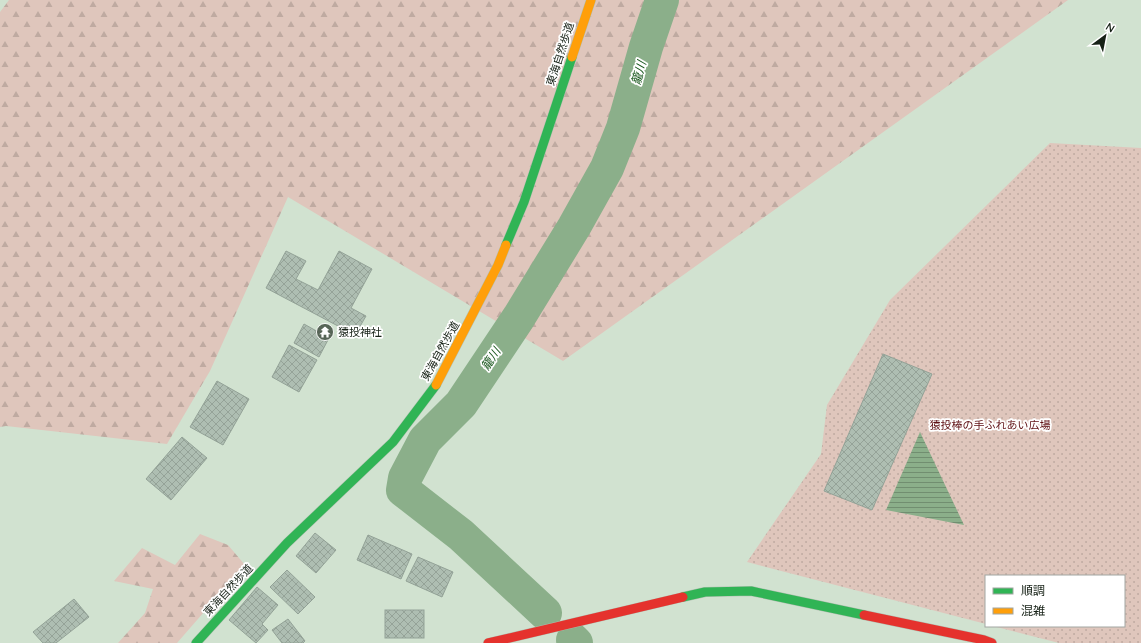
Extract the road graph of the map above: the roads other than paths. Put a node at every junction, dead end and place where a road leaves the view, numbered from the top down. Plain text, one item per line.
1 (591, 0) edge
2 (196, 643) edge
3 (488, 643) edge
4 (992, 643) edge

1 - 2 street, 東海自然歩道
3 - 4 street

